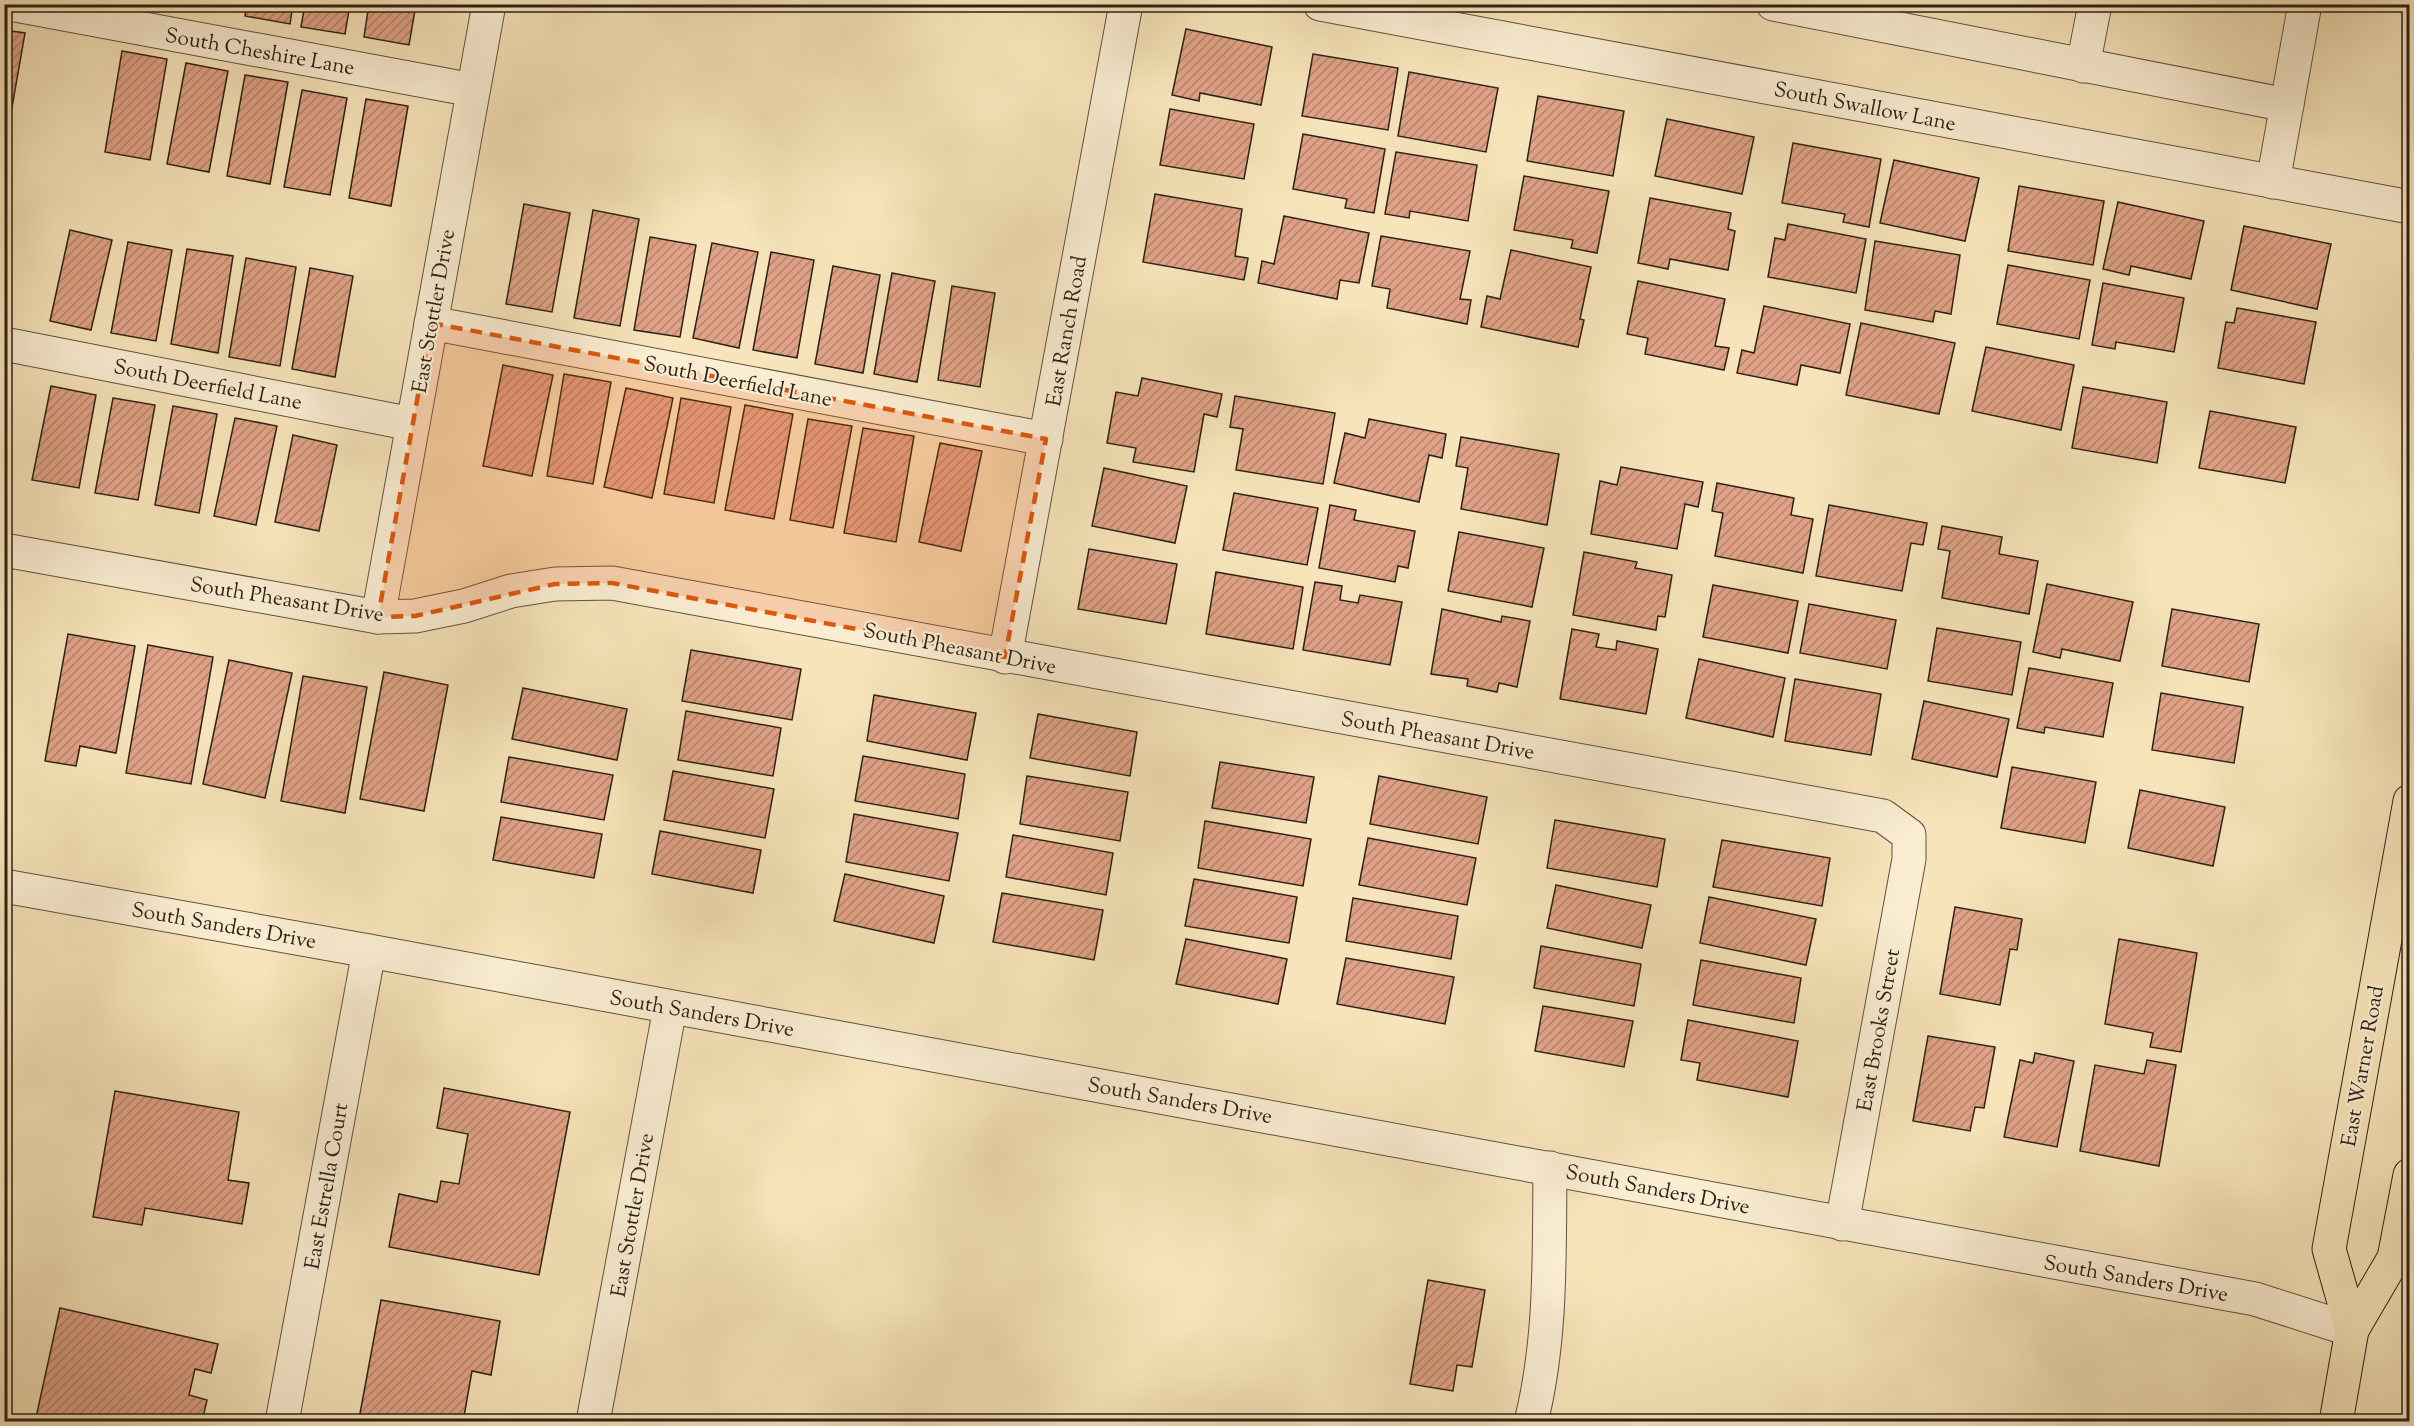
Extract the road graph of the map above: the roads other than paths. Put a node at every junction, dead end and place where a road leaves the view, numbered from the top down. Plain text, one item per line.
1 (10, 4) edge
2 (489, 4) edge
3 (1126, 4) edge
4 (1320, 4) edge
5 (1773, 4) edge
6 (2095, 4) edge
7 (2305, 4) edge
8 (2084, 66) junction
9 (473, 90) junction
10 (2287, 105) junction
11 (2273, 182) junction
12 (2409, 207) edge
13 (431, 323) junction
14 (4, 344) edge
15 (412, 424) junction
16 (1046, 439) junction
17 (4, 550) edge
18 (378, 617) junction
19 (1005, 657) junction
20 (2409, 801) edge
21 (1909, 835) joint
22 (4, 886) edge
23 (369, 951) junction
24 (670, 1008) junction
25 (1550, 1168) junction
26 (2409, 1175) edge
27 (1842, 1224) junction
28 (2352, 1330) junction
29 (282, 1422) edge
30 (594, 1422) edge
31 (1531, 1422) edge
32 (2336, 1422) edge

1 - 9 street, South Cheshire Lane
2 - 9 street, East Stottler Drive
3 - 16 street, East Ranch Road
4 - 11 street, South Swallow Lane
5 - 8 street
6 - 8 street
7 - 10 street
8 - 10 street
9 - 13 street, East Stottler Drive
10 - 11 street
11 - 12 street, South Swallow Lane
13 - 15 street, East Stottler Drive
13 - 16 street, South Deerfield Lane
14 - 15 street, South Deerfield Lane
15 - 18 street, East Stottler Drive
16 - 19 street, East Ranch Road
17 - 18 street, South Pheasant Drive
18 - 19 street, South Pheasant Drive
19 - 21 street, South Pheasant Drive
20 - 28 main road, East Warner Road
21 - 27 street, East Brooks Street
22 - 23 street, South Sanders Drive
23 - 24 street, South Sanders Drive
23 - 29 street, East Estrella Court
24 - 25 street, South Sanders Drive
24 - 30 street, East Stottler Drive
25 - 27 street, South Sanders Drive
25 - 31 street
26 - 28 main road, East Warner Road
27 - 28 street, South Sanders Drive
28 - 32 main road, East Warner Road

